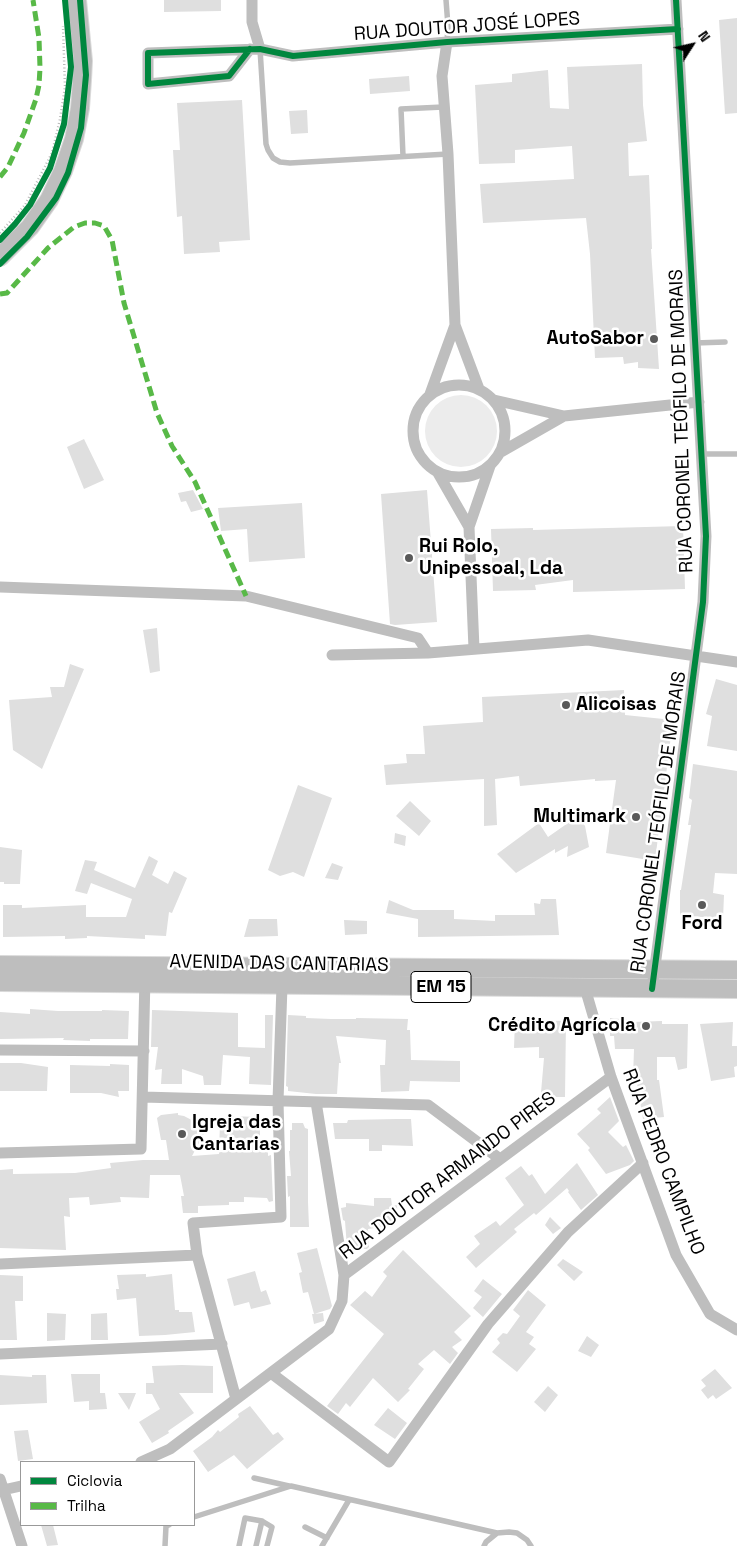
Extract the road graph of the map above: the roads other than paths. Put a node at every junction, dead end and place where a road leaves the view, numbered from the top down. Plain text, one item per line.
1 (70, 0) edge
2 (77, 0) edge
3 (252, 0) edge
4 (446, 0) edge
5 (676, 0) edge
6 (678, 29) junction
7 (446, 42) junction
8 (255, 49) junction
9 (443, 107) junction
10 (448, 154) junction
11 (403, 156) junction
12 (0, 247) edge
13 (0, 257) edge
14 (455, 325) junction
15 (725, 342) dead end
16 (695, 344) junction
17 (479, 389) junction
18 (430, 394) junction
19 (494, 400) junction
20 (698, 402) junction
21 (564, 416) junction
22 (501, 452) junction
23 (701, 454) junction
24 (737, 454) edge
25 (490, 466) junction
26 (438, 473) junction
27 (469, 527) junction
28 (0, 587) edge
29 (474, 649) junction
30 (428, 652) junction
31 (332, 655) dead end
32 (696, 656) junction
33 (737, 662) edge
34 (0, 964) edge
35 (145, 965) junction
36 (654, 968) junction
37 (737, 970) edge
38 (0, 982) edge
39 (144, 984) junction
40 (282, 986) junction
41 (551, 988) junction
42 (585, 988) junction
43 (652, 989) junction
44 (737, 989) edge
45 (0, 1050) edge
46 (144, 1051) junction
47 (611, 1077) junction
48 (143, 1097) junction
49 (278, 1101) junction
50 (316, 1102) junction
51 (0, 1153) edge
52 (500, 1159) junction
53 (642, 1163) junction
54 (197, 1255) junction
55 (0, 1264) edge
56 (344, 1275) junction
57 (737, 1330) edge
58 (222, 1344) junction
59 (0, 1354) edge
60 (270, 1373) junction
61 (236, 1399) junction
62 (143, 1461) edge
63 (254, 1478) dead end
64 (2, 1484) edge
65 (20, 1486) edge
66 (291, 1486) junction
67 (349, 1500) junction
68 (195, 1517) edge
69 (262, 1521) junction
70 (166, 1526) edge
71 (305, 1527) dead end
72 (498, 1533) junction
73 (327, 1538) junction
74 (22, 1546) edge
75 (165, 1546) edge
76 (239, 1546) edge
77 (256, 1546) edge
78 (267, 1546) edge
79 (322, 1546) edge
80 (484, 1546) edge
81 (531, 1546) edge

1 - 12 main road
2 - 13 main road
3 - 8 street
4 - 7 lane
5 - 6 street, RUA CORONEL TEÓFILO DE MORAIS
6 - 7 street, RUA DOUTOR JOSÉ LOPES
6 - 16 street, RUA CORONEL TEÓFILO DE MORAIS
7 - 8 street, RUA DOUTOR JOSÉ LOPES
7 - 9 street
8 - 8 street, RUA DOUTOR JOSÉ LOPES
8 - 11 lane
9 - 10 street
9 - 11 lane
10 - 11 lane
10 - 14 street
14 - 17 street
14 - 18 street
15 - 16 lane
16 - 20 street, RUA CORONEL TEÓFILO DE MORAIS
17 - 18 street
17 - 19 street
18 - 26 street
19 - 21 street
19 - 22 street
20 - 21 street
20 - 23 street, RUA CORONEL TEÓFILO DE MORAIS
21 - 22 street
22 - 25 street
23 - 24 lane
23 - 32 street, RUA CORONEL TEÓFILO DE MORAIS
25 - 26 street
25 - 27 street
26 - 27 street
27 - 29 street
28 - 30 street
29 - 30 street
29 - 32 street
30 - 31 street
32 - 33 street
32 - 36 street, RUA CORONEL TEÓFILO DE MORAIS
34 - 35 main road, AVENIDA DAS CANTARIAS / EM 15
35 - 36 main road, AVENIDA DAS CANTARIAS / EM 15
35 - 39 street
36 - 37 main road, AVENIDA DAS CANTARIAS / EM 15
36 - 41 main road
36 - 43 street, RUA CORONEL TEÓFILO DE MORAIS
38 - 39 main road, AVENIDA DAS CANTARIAS / EM 15
39 - 40 main road, AVENIDA DAS CANTARIAS / EM 15
39 - 46 street
40 - 41 main road, AVENIDA DAS CANTARIAS / EM 15
40 - 49 street
41 - 42 main road, AVENIDA DAS CANTARIAS / EM 15
42 - 43 main road, AVENIDA DAS CANTARIAS / EM 15
42 - 47 street, RUA PEDRO CAMPILHO
43 - 44 main road, AVENIDA DAS CANTARIAS / EM 15
45 - 46 street
46 - 48 street
47 - 52 street, RUA DOUTOR ARMANDO PIRES
47 - 53 street, RUA PEDRO CAMPILHO
48 - 49 street
48 - 51 street
49 - 50 street
49 - 54 street
50 - 52 street
50 - 56 street
52 - 56 street, RUA DOUTOR ARMANDO PIRES
53 - 57 street, RUA PEDRO CAMPILHO
53 - 60 street
54 - 55 street
54 - 58 street
56 - 60 street, RUA DOUTOR ARMANDO PIRES
58 - 59 street
58 - 61 street
60 - 61 street, RUA DOUTOR ARMANDO PIRES
61 - 62 street, RUA DOUTOR ARMANDO PIRES
63 - 66 lane
64 - 65 street
64 - 74 street
66 - 67 lane
66 - 68 lane
67 - 72 lane
67 - 73 lane
69 - 76 lane
69 - 77 lane
69 - 78 lane
70 - 75 lane
71 - 73 lane
72 - 80 lane
72 - 81 lane
73 - 79 lane

